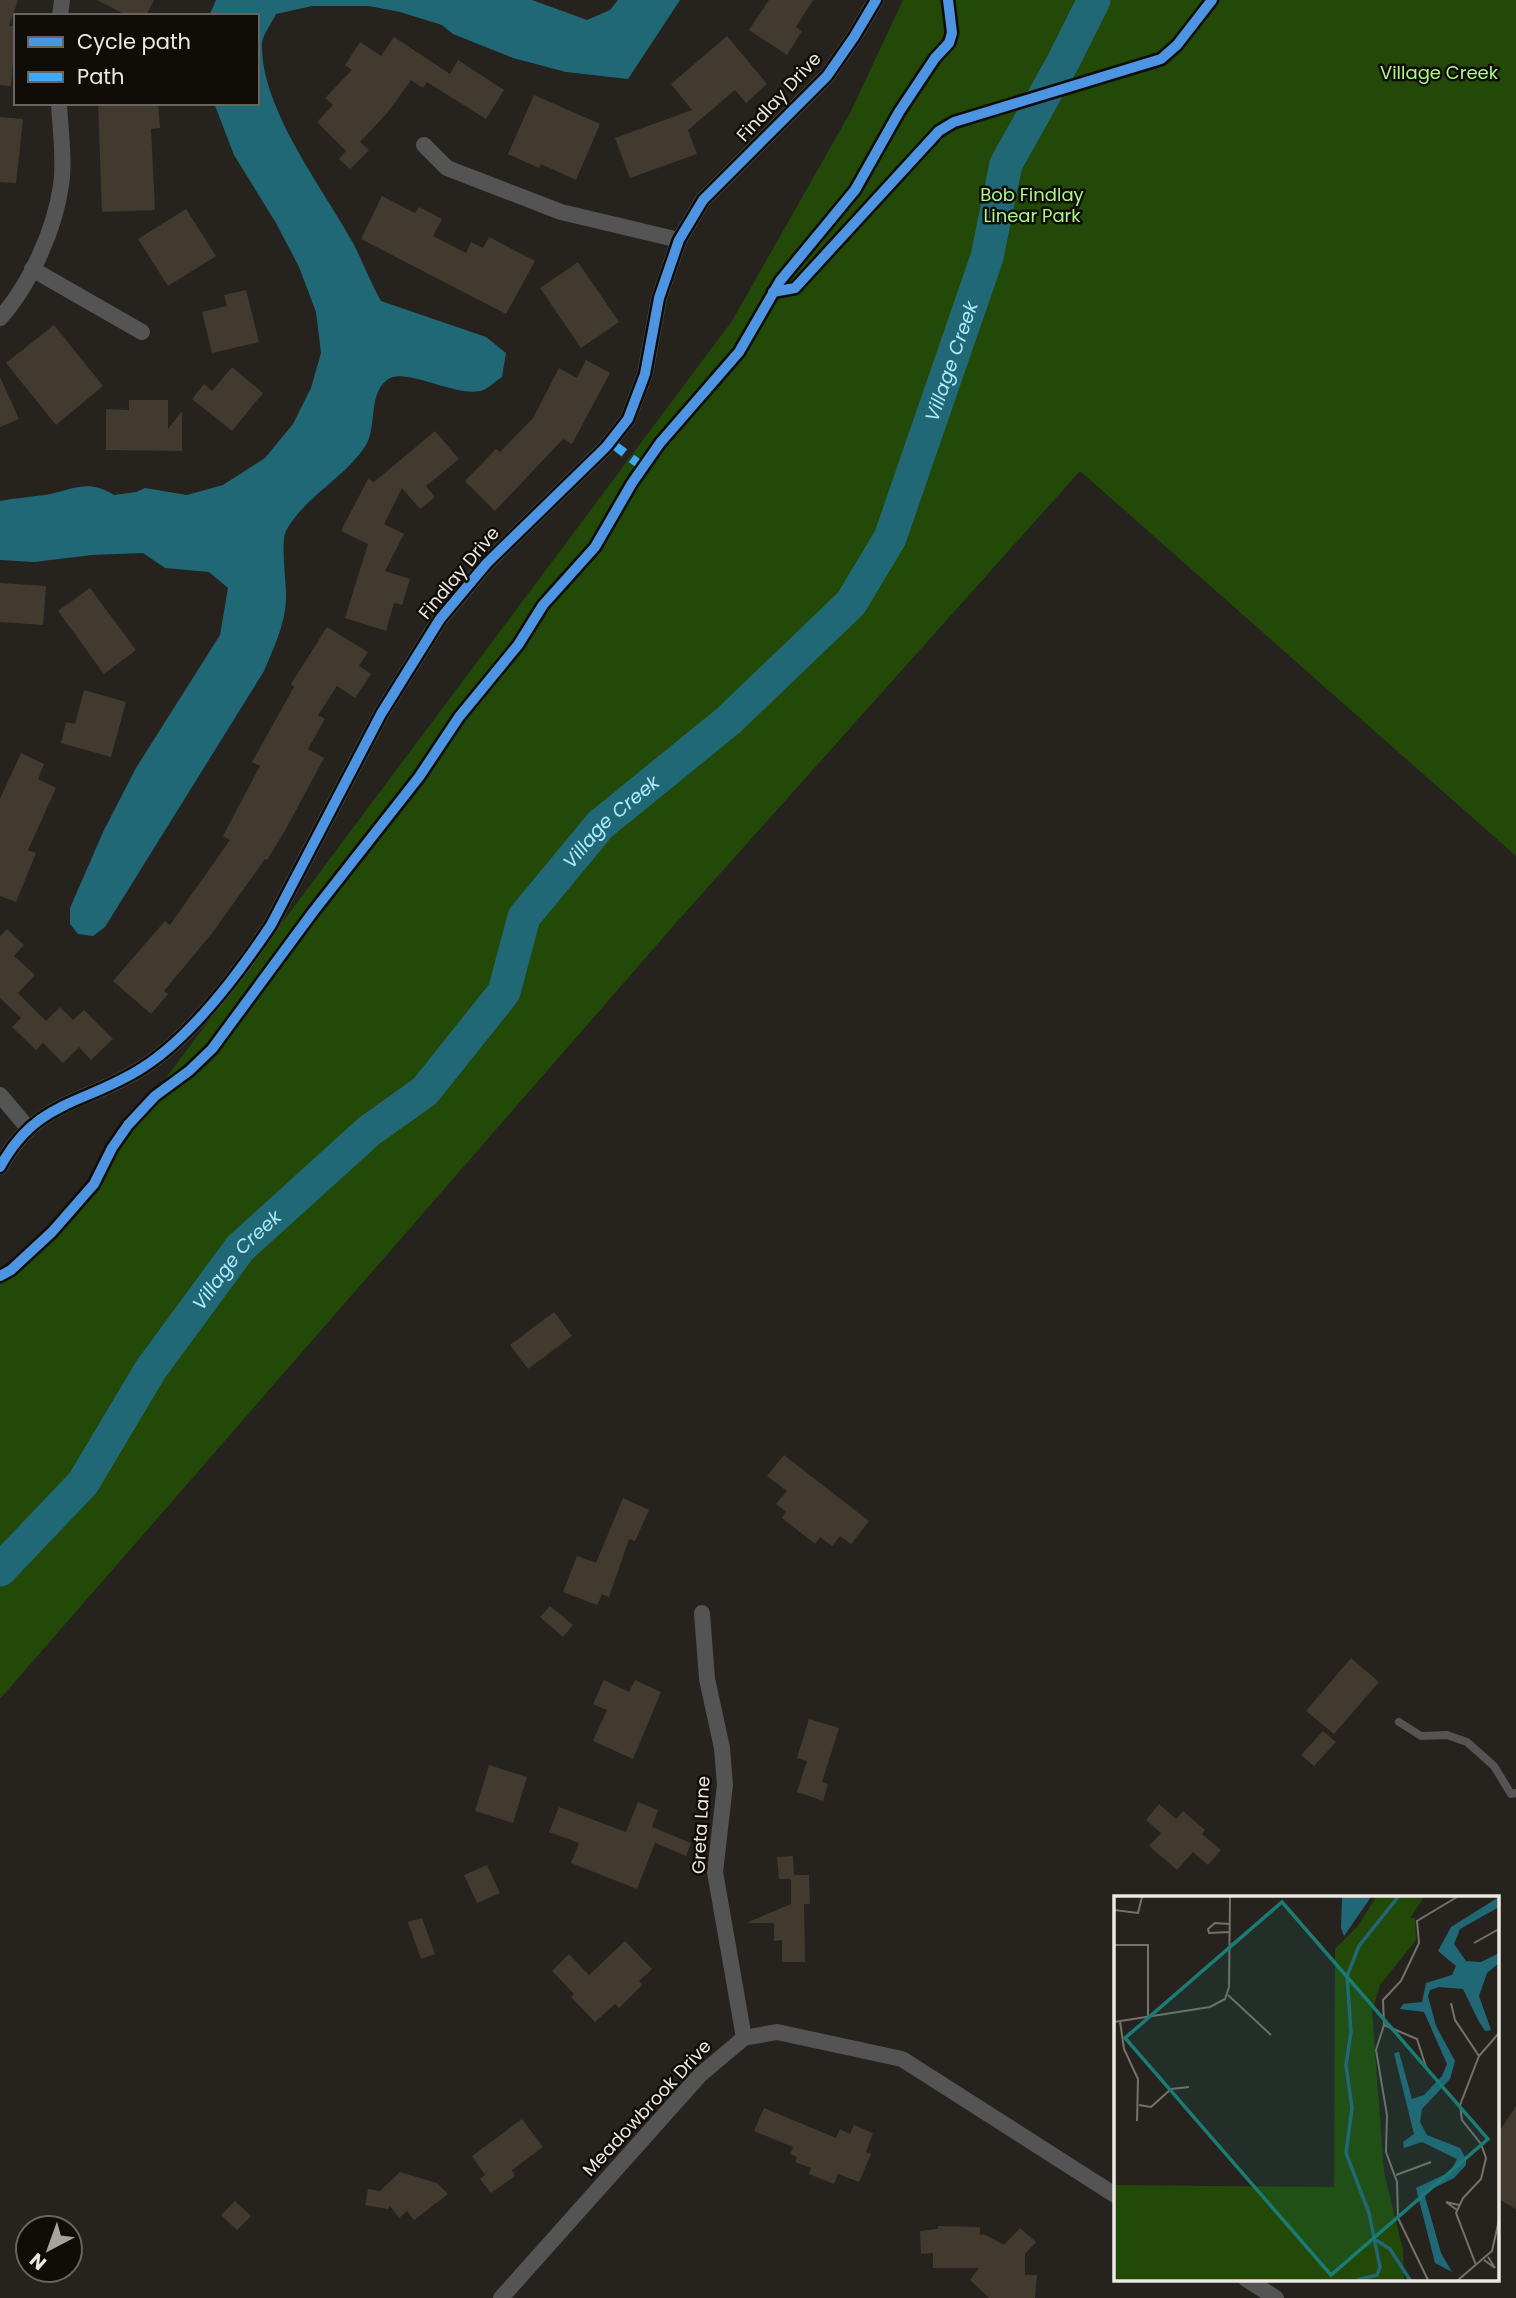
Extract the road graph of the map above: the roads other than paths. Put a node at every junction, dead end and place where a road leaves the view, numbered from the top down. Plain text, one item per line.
1 (876, 0) edge
2 (59, 105) edge
3 (424, 145) dead end
4 (679, 240) junction
5 (32, 268) junction
6 (0, 317) edge
7 (142, 332) dead end
8 (0, 1095) edge
9 (28, 1128) junction
10 (0, 1167) edge
11 (702, 1613) dead end
12 (1399, 1722) dead end
13 (1516, 1793) edge
14 (744, 2038) junction
15 (1114, 2194) edge
16 (1248, 2280) edge
17 (500, 2298) edge
18 (1276, 2298) edge

1 - 4 street, Findlay Drive
2 - 5 street
3 - 4 street
4 - 9 street, Findlay Drive
5 - 6 street
5 - 7 street
8 - 9 street
9 - 10 street, Findlay Drive
11 - 14 street, Greta Lane
12 - 13 lane
14 - 15 street
14 - 17 street, Meadowbrook Drive
16 - 18 street

